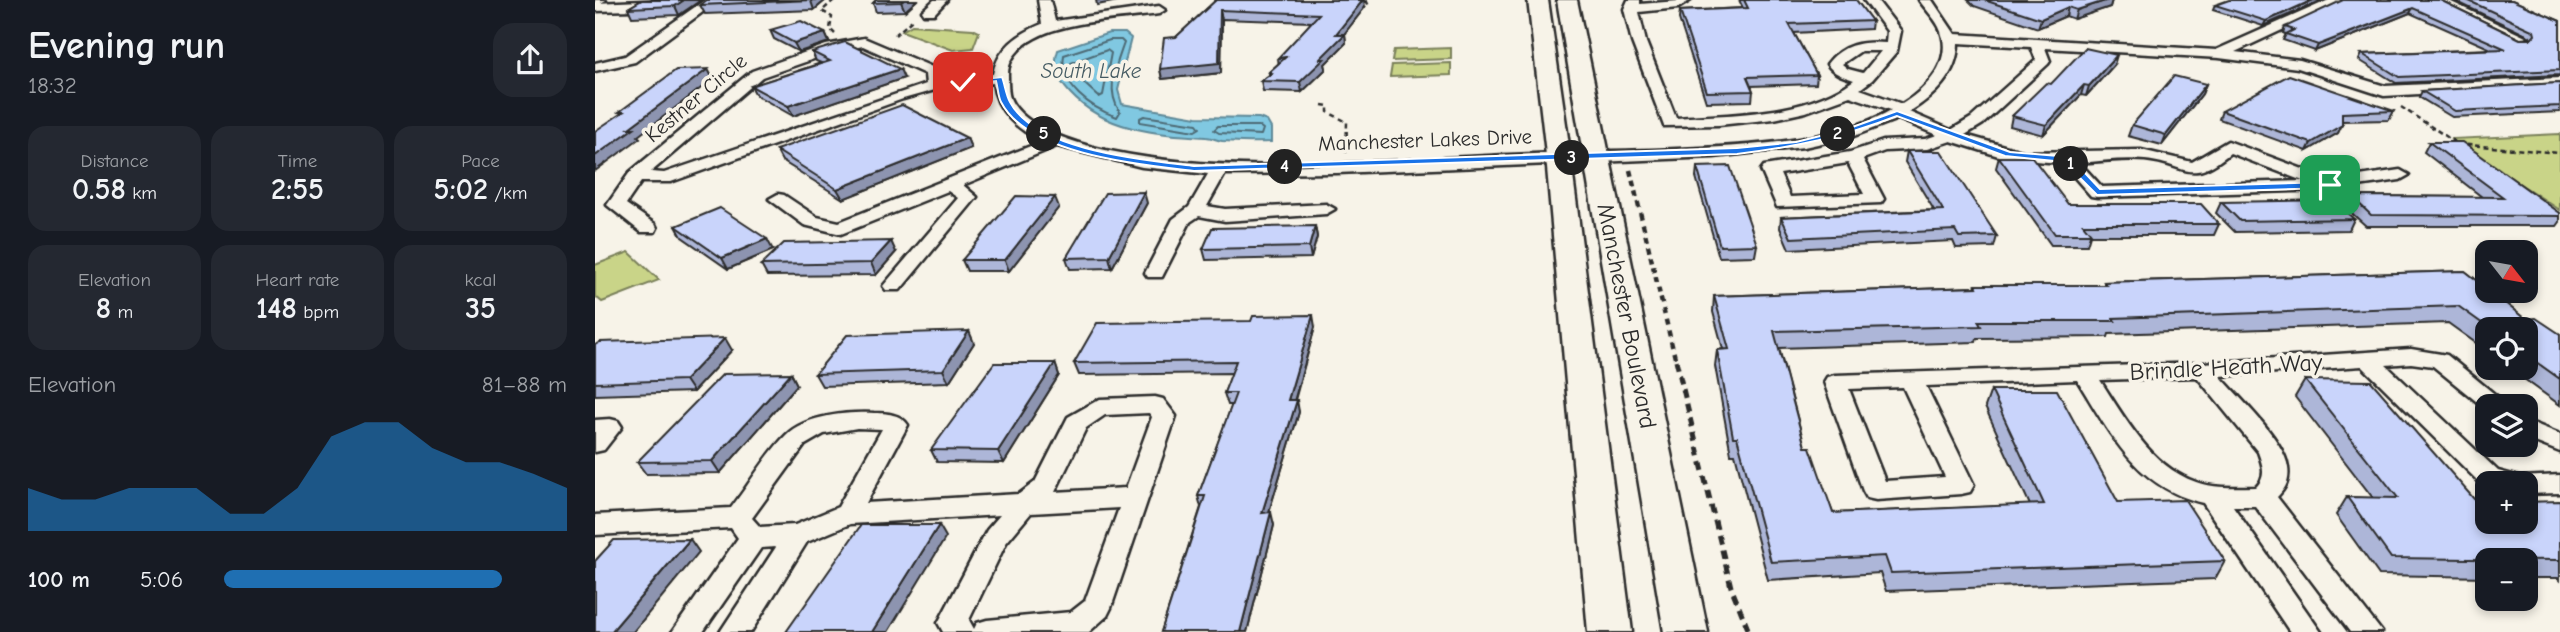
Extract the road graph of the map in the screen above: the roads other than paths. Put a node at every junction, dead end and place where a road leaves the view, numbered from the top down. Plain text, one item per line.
1 (657, 0) edge
2 (713, 0) edge
3 (941, 0) edge
4 (1044, 0) edge
5 (1538, 0) edge
6 (1567, 0) edge
7 (1685, 0) edge
8 (1870, 0) edge
9 (1925, 0) edge
10 (2340, 0) edge
11 (2436, 0) edge
12 (1632, 4) edge
13 (595, 7) edge
14 (1159, 10) dead end
15 (929, 11) dead end
16 (1049, 27) junction
17 (1951, 38) junction
18 (2523, 39) edge
19 (2036, 43) junction
20 (1892, 48) junction
21 (2218, 54) junction
22 (595, 67) edge
23 (999, 78) junction
24 (1865, 78) junction
25 (2560, 82) edge
26 (934, 86) junction
27 (1843, 92) junction
28 (1897, 112) junction
29 (1954, 135) junction
30 (1056, 141) junction
31 (1597, 157) junction
32 (1853, 157) junction
33 (1559, 158) junction
34 (2067, 159) junction
35 (1219, 170) junction
36 (2400, 175) dead end
37 (636, 176) junction
38 (949, 183) junction
39 (2330, 185) junction
40 (778, 199) dead end
41 (1326, 209) dead end
42 (1196, 210) junction
43 (648, 228) dead end
44 (1155, 273) dead end
45 (893, 286) dead end
46 (2367, 359) junction
47 (2203, 370) junction
48 (2084, 373) junction
49 (1911, 379) junction
50 (2482, 394) edge
51 (595, 428) edge
52 (2538, 434) edge
53 (595, 444) edge
54 (2560, 444) edge
55 (2482, 471) edge
56 (2560, 484) edge
57 (2538, 485) edge
58 (2212, 496) junction
59 (1136, 497) junction
60 (2262, 497) junction
61 (1023, 505) junction
62 (847, 514) junction
63 (595, 525) edge
64 (745, 528) junction
65 (798, 535) junction
66 (688, 632) edge
67 (735, 632) edge
68 (961, 632) edge
69 (987, 632) edge
70 (1610, 632) edge
71 (1685, 632) edge
72 (2306, 632) edge
73 (2367, 632) edge

1 - 13 street
2 - 22 street
3 - 15 street
4 - 16 street
5 - 33 main road, Manchester Boulevard
6 - 31 main road, Manchester Boulevard
7 - 12 street
8 - 20 street
9 - 17 street
10 - 21 street
11 - 18 street
12 - 27 street
14 - 16 street
16 - 23 street
17 - 19 street
17 - 28 street, Manchester Lakes Drive
19 - 21 street
19 - 29 street
20 - 24 street
20 - 24 street
21 - 25 street
23 - 26 street, Kestner Circle
23 - 30 street, Manchester Lakes Drive
24 - 27 street
26 - 37 street, Kestner Circle
26 - 37 street, Kestner Circle
27 - 28 street
28 - 29 street
28 - 31 street, Manchester Lakes Drive
29 - 32 street
29 - 34 street
30 - 35 street, Manchester Lakes Drive
30 - 38 street
31 - 33 street, Manchester Lakes Drive
31 - 71 main road, Manchester Boulevard
32 - 32 street
33 - 35 street, Manchester Lakes Drive
33 - 70 main road, Manchester Boulevard
34 - 39 street
34 - 39 street
35 - 42 street
36 - 39 street
37 - 43 street, Kestner Circle
38 - 40 street
38 - 45 street
41 - 42 street
42 - 44 street
46 - 47 street, Brindle Heath Way
46 - 50 street, Brindle Heath Way
46 - 55 street
47 - 48 street, Brindle Heath Way
47 - 60 street
48 - 49 street, Brindle Heath Way
48 - 58 street, Brindle Heath Way
49 - 49 street, Brindle Heath Way
51 - 53 street
52 - 54 street
56 - 57 street
58 - 60 street, Brindle Heath Way
58 - 72 street
59 - 61 street
59 - 61 street
59 - 69 street
60 - 73 street
61 - 62 street
61 - 68 street
62 - 64 street
62 - 65 street
63 - 64 street
64 - 65 street
64 - 66 street
65 - 67 street

